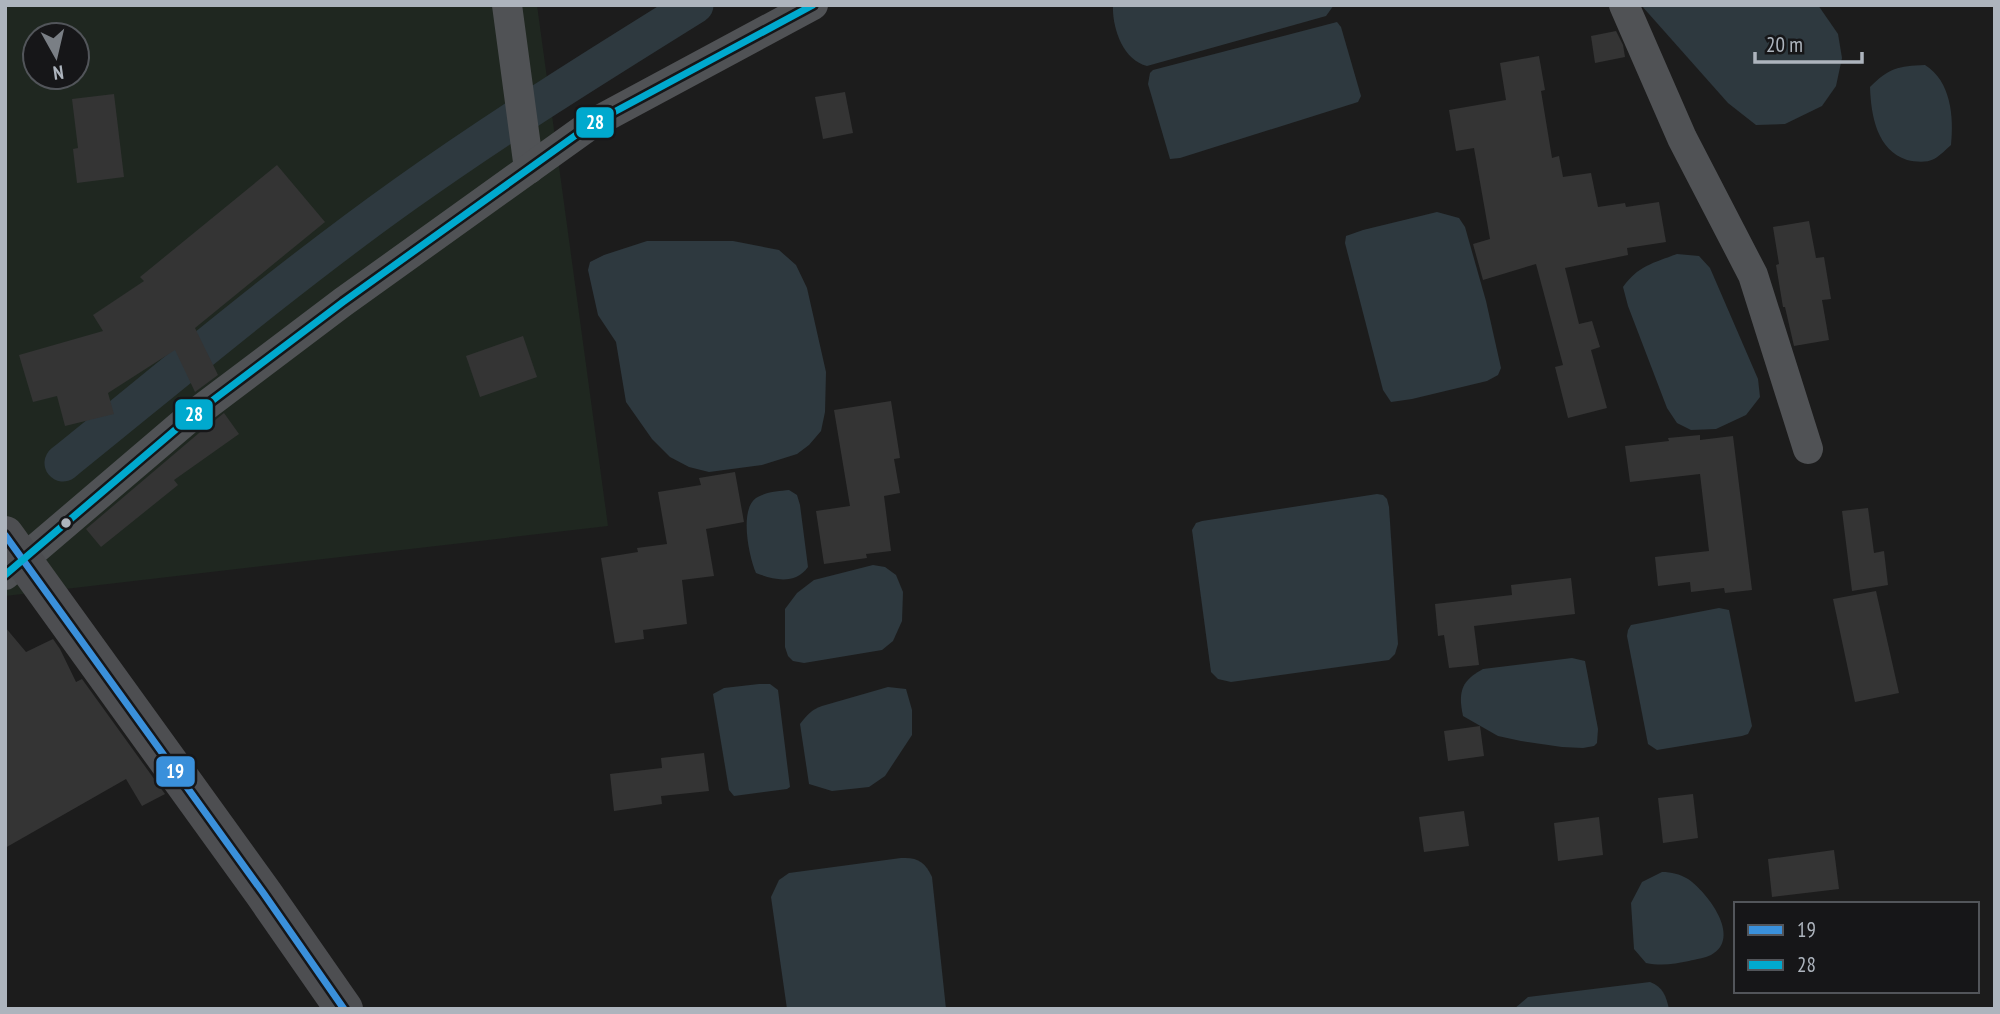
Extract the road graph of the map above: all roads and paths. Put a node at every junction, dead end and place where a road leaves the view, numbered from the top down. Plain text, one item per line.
1 (507, 5) edge
2 (813, 5) edge
3 (1623, 5) edge
4 (529, 169) junction
5 (1808, 449) dead end
6 (11, 557) edge
7 (344, 1009) edge

1 - 4 street
2 - 4 street
3 - 5 street
4 - 6 street
6 - 7 highway

